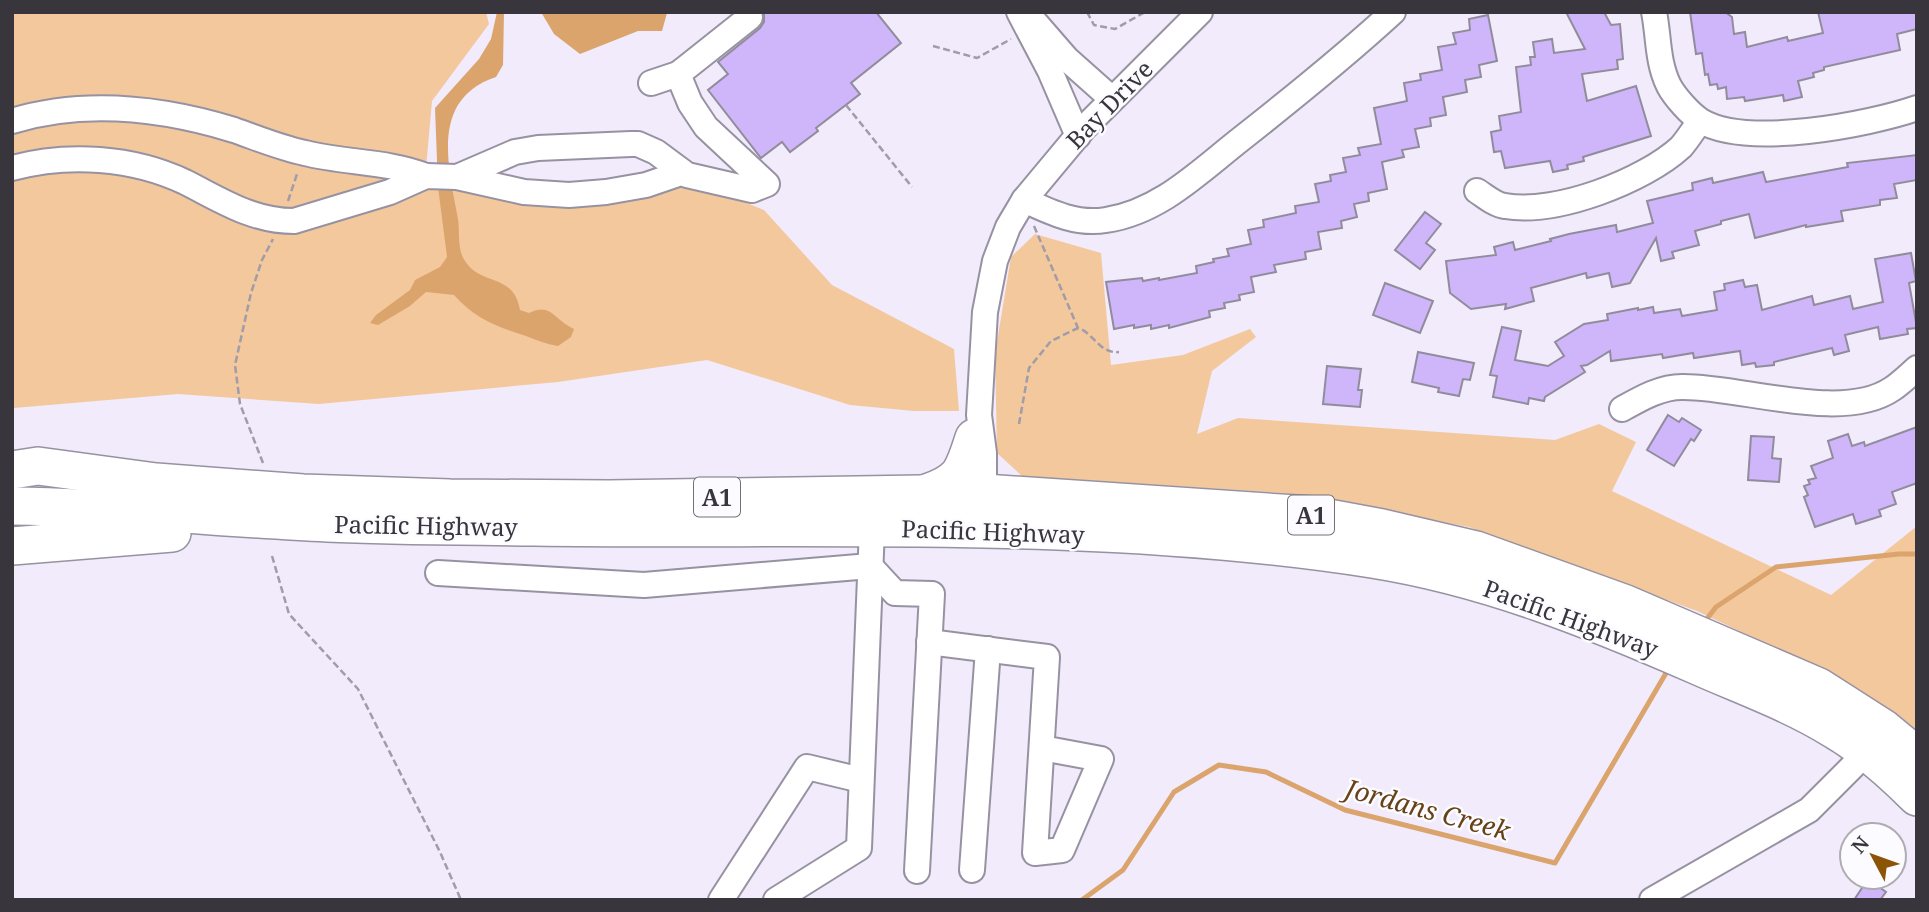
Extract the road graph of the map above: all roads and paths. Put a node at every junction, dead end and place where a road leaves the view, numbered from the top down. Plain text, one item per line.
1 (1087, 12) edge
2 (1145, 12) edge
3 (1200, 12) edge
4 (1393, 12) edge
5 (1654, 12) edge
6 (750, 17) dead end
7 (1023, 19) edge
8 (933, 46) dead end
9 (678, 74) junction
10 (651, 83) dead end
11 (1112, 99) junction
12 (846, 105) dead end
13 (1917, 108) edge
14 (12, 121) edge
15 (1700, 121) junction
16 (1078, 136) junction
17 (304, 153) junction
18 (12, 168) edge
19 (681, 173) junction
20 (442, 177) junction
21 (912, 187) dead end
22 (1477, 191) dead end
23 (1024, 200) junction
24 (281, 221) junction
25 (1042, 248) dead end
26 (1078, 328) junction
27 (1119, 352) dead end
28 (1917, 368) edge
29 (1622, 409) dead end
30 (1019, 424) dead end
31 (265, 466) dead end
32 (21, 467) edge
33 (984, 471) junction
34 (927, 493) junction
35 (12, 506) edge
36 (329, 523) junction
37 (785, 528) junction
38 (872, 528) junction
39 (1081, 533) junction
40 (12, 546) edge
41 (272, 556) dead end
42 (870, 566) junction
43 (438, 573) dead end
44 (929, 642) junction
45 (988, 649) junction
46 (1874, 740) junction
47 (1042, 748) dead end
48 (1917, 756) edge
49 (862, 780) junction
50 (1917, 797) edge
51 (972, 870) dead end
52 (917, 871) dead end
53 (461, 900) edge
54 (722, 900) edge
55 (776, 900) edge
56 (1652, 900) edge

1 - 2 path
3 - 11 street, Bay Drive
4 - 23 street
5 - 15 street
6 - 9 street
7 - 8 path
7 - 11 street
7 - 16 street
9 - 10 street
9 - 19 street
11 - 16 street, Bay Drive
12 - 21 path
13 - 15 street
14 - 17 street
15 - 22 street
16 - 23 street, Bay Drive
17 - 20 street
17 - 24 path
18 - 24 street
19 - 20 street
19 - 20 street
20 - 24 street
23 - 33 street, Bay Drive
24 - 31 path
25 - 26 path
26 - 27 path
26 - 30 path
28 - 29 street
32 - 34 highway, Pacific Highway / A1
33 - 34 highway, Pacific Highway / A1
33 - 34 highway
33 - 37 highway
33 - 39 highway
33 - 46 highway, Pacific Highway / A1
35 - 36 highway, Pacific Highway / A1
36 - 37 highway, Pacific Highway / A1
36 - 40 highway
37 - 38 highway, Pacific Highway / A1
38 - 39 highway, Pacific Highway / A1
38 - 42 street
39 - 46 highway, Pacific Highway / A1
41 - 53 path
42 - 43 street
42 - 44 street
42 - 49 street
44 - 45 street
44 - 52 street
45 - 47 street
45 - 51 street
46 - 48 highway, Pacific Highway / A1
46 - 50 highway, Pacific Highway / A1
46 - 56 street
49 - 54 street
49 - 55 street

